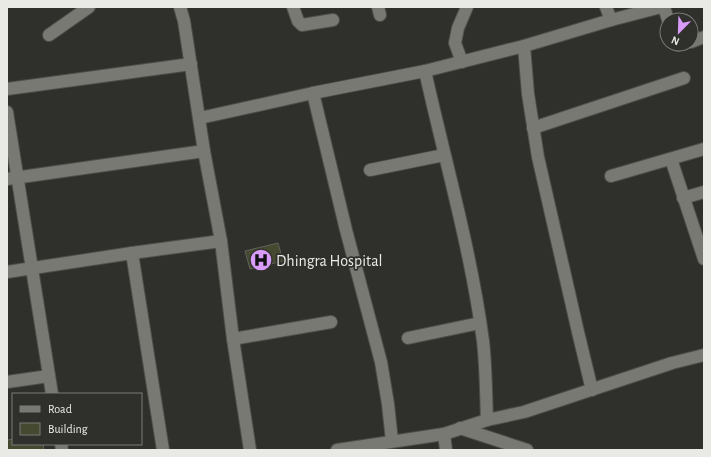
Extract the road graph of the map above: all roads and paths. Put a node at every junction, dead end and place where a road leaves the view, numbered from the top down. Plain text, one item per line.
1 (89, 7) edge
2 (180, 7) edge
3 (293, 7) edge
4 (467, 7) edge
5 (606, 7) edge
6 (662, 7) edge
7 (333, 20) dead end
8 (611, 20) junction
9 (49, 35) dead end
10 (524, 46) junction
11 (462, 62) junction
12 (191, 64) junction
13 (425, 71) junction
14 (684, 78) dead end
15 (7, 89) edge
16 (314, 93) junction
17 (7, 112) edge
18 (200, 118) junction
19 (533, 128) junction
20 (704, 149) edge
21 (204, 152) junction
22 (444, 155) junction
23 (671, 158) junction
24 (370, 170) dead end
25 (611, 176) dead end
26 (12, 178) edge
27 (704, 192) edge
28 (683, 198) junction
29 (221, 241) junction
30 (132, 253) junction
31 (704, 259) edge
32 (32, 268) junction
33 (7, 272) edge
34 (332, 322) dead end
35 (480, 323) junction
36 (233, 338) junction
37 (408, 338) dead end
38 (704, 355) edge
39 (49, 376) junction
40 (7, 382) edge
41 (592, 390) junction
42 (52, 393) edge
43 (487, 420) junction
44 (460, 428) junction
45 (444, 434) junction
46 (392, 441) junction
47 (163, 450) edge
48 (250, 450) edge
49 (337, 450) edge
50 (446, 450) edge
51 (527, 450) edge

1 - 9 street
2 - 12 street
3 - 7 street
4 - 11 street
5 - 8 street
6 - 8 street
8 - 10 street
10 - 11 street
10 - 19 street
11 - 13 street
12 - 15 street
12 - 18 street
13 - 16 street
13 - 22 street
14 - 19 street
16 - 18 street
16 - 46 street
17 - 26 street
18 - 21 street
19 - 41 street
20 - 23 street
21 - 26 street
21 - 29 street
22 - 24 street
22 - 35 street
23 - 25 street
23 - 28 street
26 - 32 street
27 - 28 street
28 - 31 street
29 - 30 street
29 - 36 street
30 - 32 street
30 - 47 street
32 - 33 street
32 - 39 street
34 - 36 street
35 - 37 street
35 - 43 street
36 - 48 street
38 - 41 street
39 - 40 street
39 - 42 street
41 - 43 street
43 - 44 street
44 - 45 street
44 - 51 street
45 - 46 street
45 - 50 street
46 - 49 street

